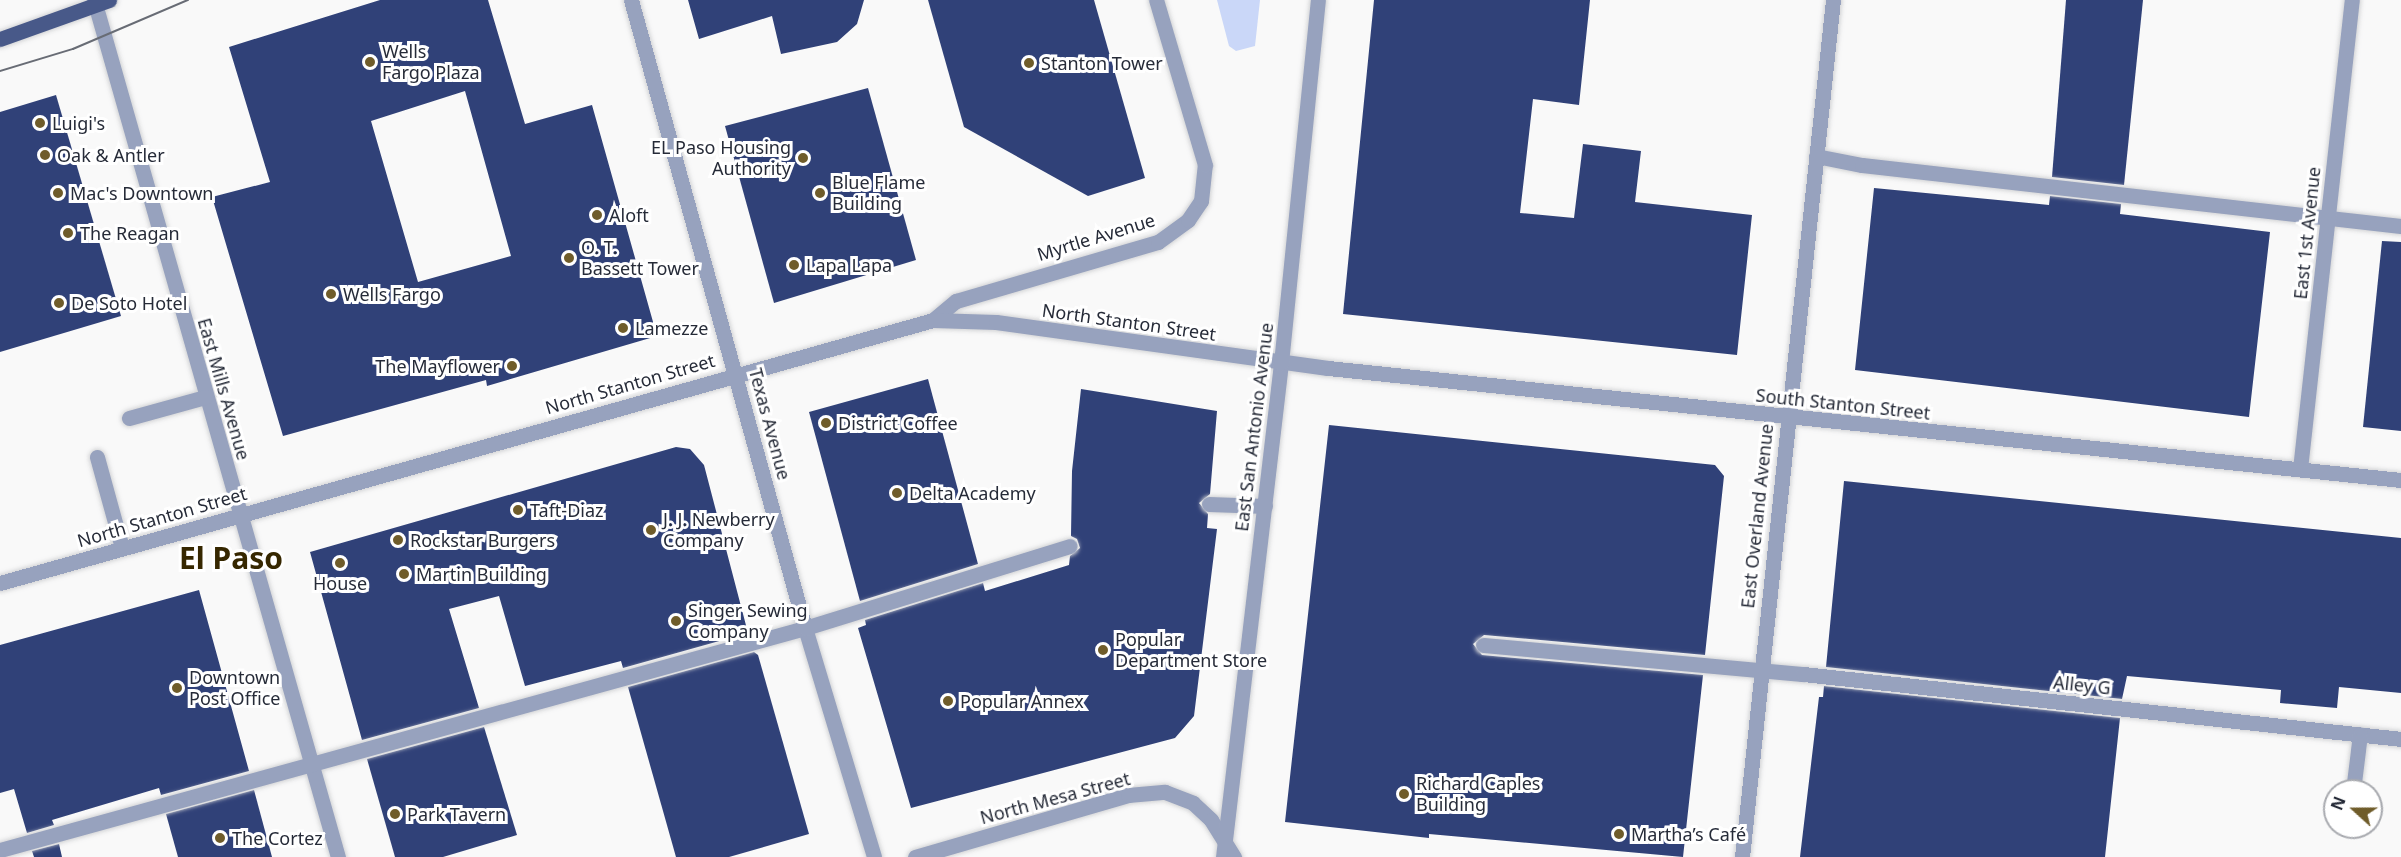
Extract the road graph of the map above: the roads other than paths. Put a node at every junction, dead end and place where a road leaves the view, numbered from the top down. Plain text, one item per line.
1 (631, 0) edge
2 (1156, 0) edge
3 (1318, 0) edge
4 (1833, 0) edge
5 (2352, 0) edge
6 (100, 2) edge
7 (0, 39) edge
8 (1816, 156) junction
9 (2329, 218) junction
10 (2401, 226) edge
11 (933, 320) junction
12 (1281, 363) junction
13 (736, 374) junction
14 (205, 397) junction
15 (129, 418) dead end
16 (1788, 418) junction
17 (97, 457) dead end
18 (2300, 469) junction
19 (2401, 480) edge
20 (1209, 504) dead end
21 (1265, 506) junction
22 (240, 516) junction
23 (1070, 546) dead end
24 (122, 548) junction
25 (0, 583) edge
26 (805, 628) junction
27 (1483, 645) dead end
28 (1760, 670) junction
29 (2360, 734) junction
30 (2401, 739) edge
31 (311, 765) junction
32 (2354, 779) edge
33 (1225, 839) junction
34 (0, 850) edge
35 (338, 857) edge
36 (874, 857) edge
37 (915, 857) edge
38 (1223, 857) edge
39 (1234, 857) edge
40 (1742, 857) edge

1 - 13 street, Texas Avenue
2 - 11 street, Myrtle Avenue
3 - 12 street, East San Antonio Avenue
4 - 8 street, East Overland Avenue
5 - 9 street, East 1st Avenue
6 - 7 main road
6 - 14 street, East Mills Avenue
8 - 9 street
8 - 16 street, East Overland Avenue
9 - 10 street
9 - 18 street, East 1st Avenue
11 - 12 street, North Stanton Street
11 - 13 street, North Stanton Street
12 - 16 street, South Stanton Street
12 - 21 street, East San Antonio Avenue
13 - 22 street, North Stanton Street
13 - 26 street, Texas Avenue
14 - 15 street
14 - 22 street, East Mills Avenue
16 - 18 street, South Stanton Street
16 - 28 street, East Overland Avenue
17 - 24 street
18 - 19 street, South Stanton Street
20 - 21 street
21 - 33 street, East San Antonio Avenue
22 - 24 street, North Stanton Street
22 - 31 street, East Mills Avenue
23 - 26 street
24 - 25 street, North Stanton Street
26 - 31 street
26 - 36 street, Texas Avenue
27 - 28 street, Alley G
28 - 29 street, Alley G
28 - 40 street, East Overland Avenue
29 - 30 street, Alley G
29 - 32 street
31 - 34 street
31 - 35 street, East Mills Avenue
33 - 37 street, North Mesa Street
33 - 38 street, East San Antonio Avenue
33 - 39 street, North Mesa Street

